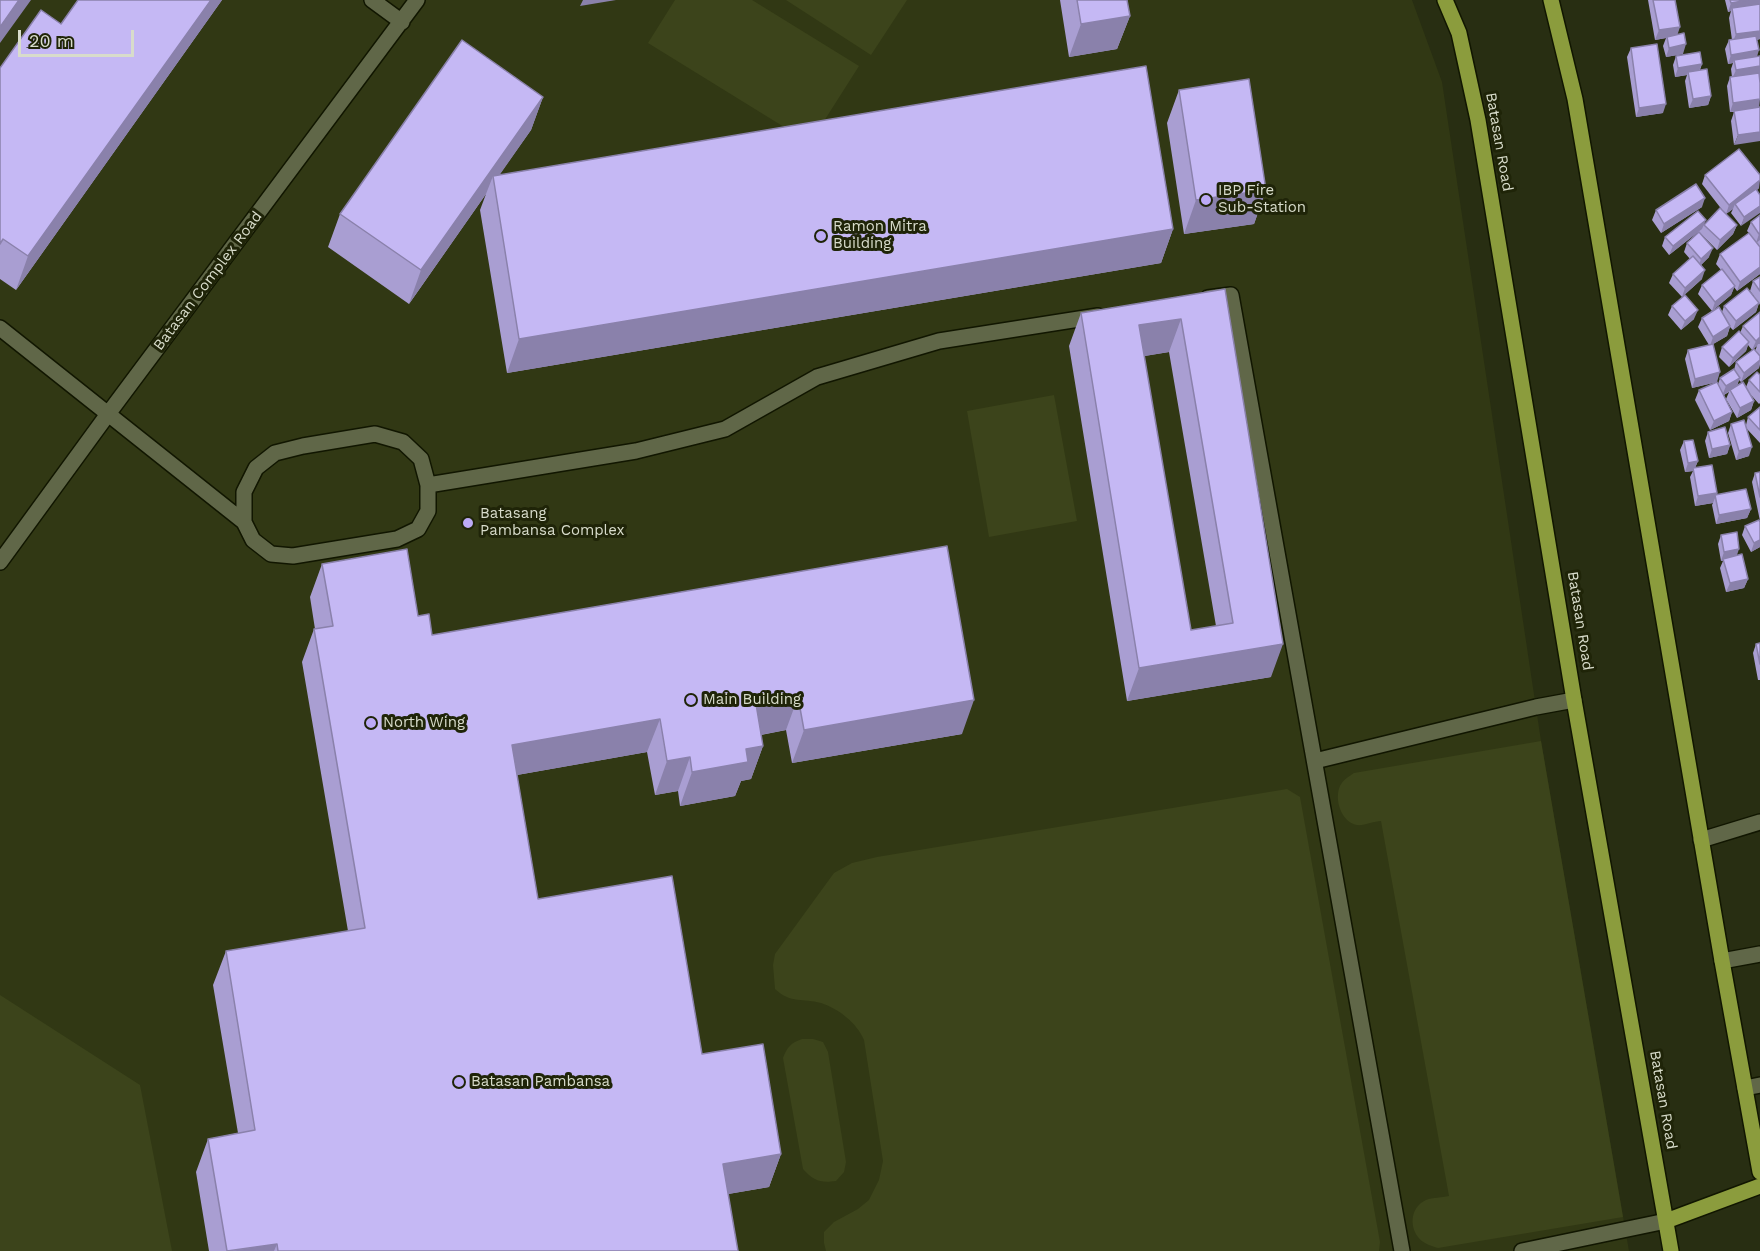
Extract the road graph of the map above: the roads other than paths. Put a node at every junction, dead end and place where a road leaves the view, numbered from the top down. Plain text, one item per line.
1 (372, 0) edge
2 (417, 0) edge
3 (1445, 0) edge
4 (1551, 0) edge
5 (402, 21) junction
6 (1196, 300) edge
7 (1114, 313) edge
8 (0, 328) edge
9 (108, 414) junction
10 (428, 485) junction
11 (244, 522) junction
12 (0, 562) edge
13 (1574, 700) junction
14 (1315, 760) junction
15 (1760, 822) edge
16 (1701, 840) junction
17 (1760, 954) edge
18 (1722, 961) junction
19 (1752, 1087) edge
20 (1760, 1172) edge
21 (1760, 1186) edge
22 (1666, 1221) junction
23 (1402, 1251) edge
24 (1522, 1251) edge
25 (1671, 1251) edge

1 - 5 street
2 - 5 street, Batasan Complex Road
3 - 13 main road, Batasan Road
4 - 16 main road
5 - 9 street, Batasan Complex Road
6 - 14 street
7 - 10 street
8 - 9 street
9 - 11 street
9 - 12 street, Batasan Complex Road
10 - 11 street
10 - 11 street
13 - 14 street
13 - 22 main road, Batasan Road
14 - 23 street
15 - 16 street
16 - 18 main road
17 - 18 street
18 - 19 main road
19 - 20 main road
21 - 22 main road
22 - 24 street
22 - 25 main road, Batasan Road

